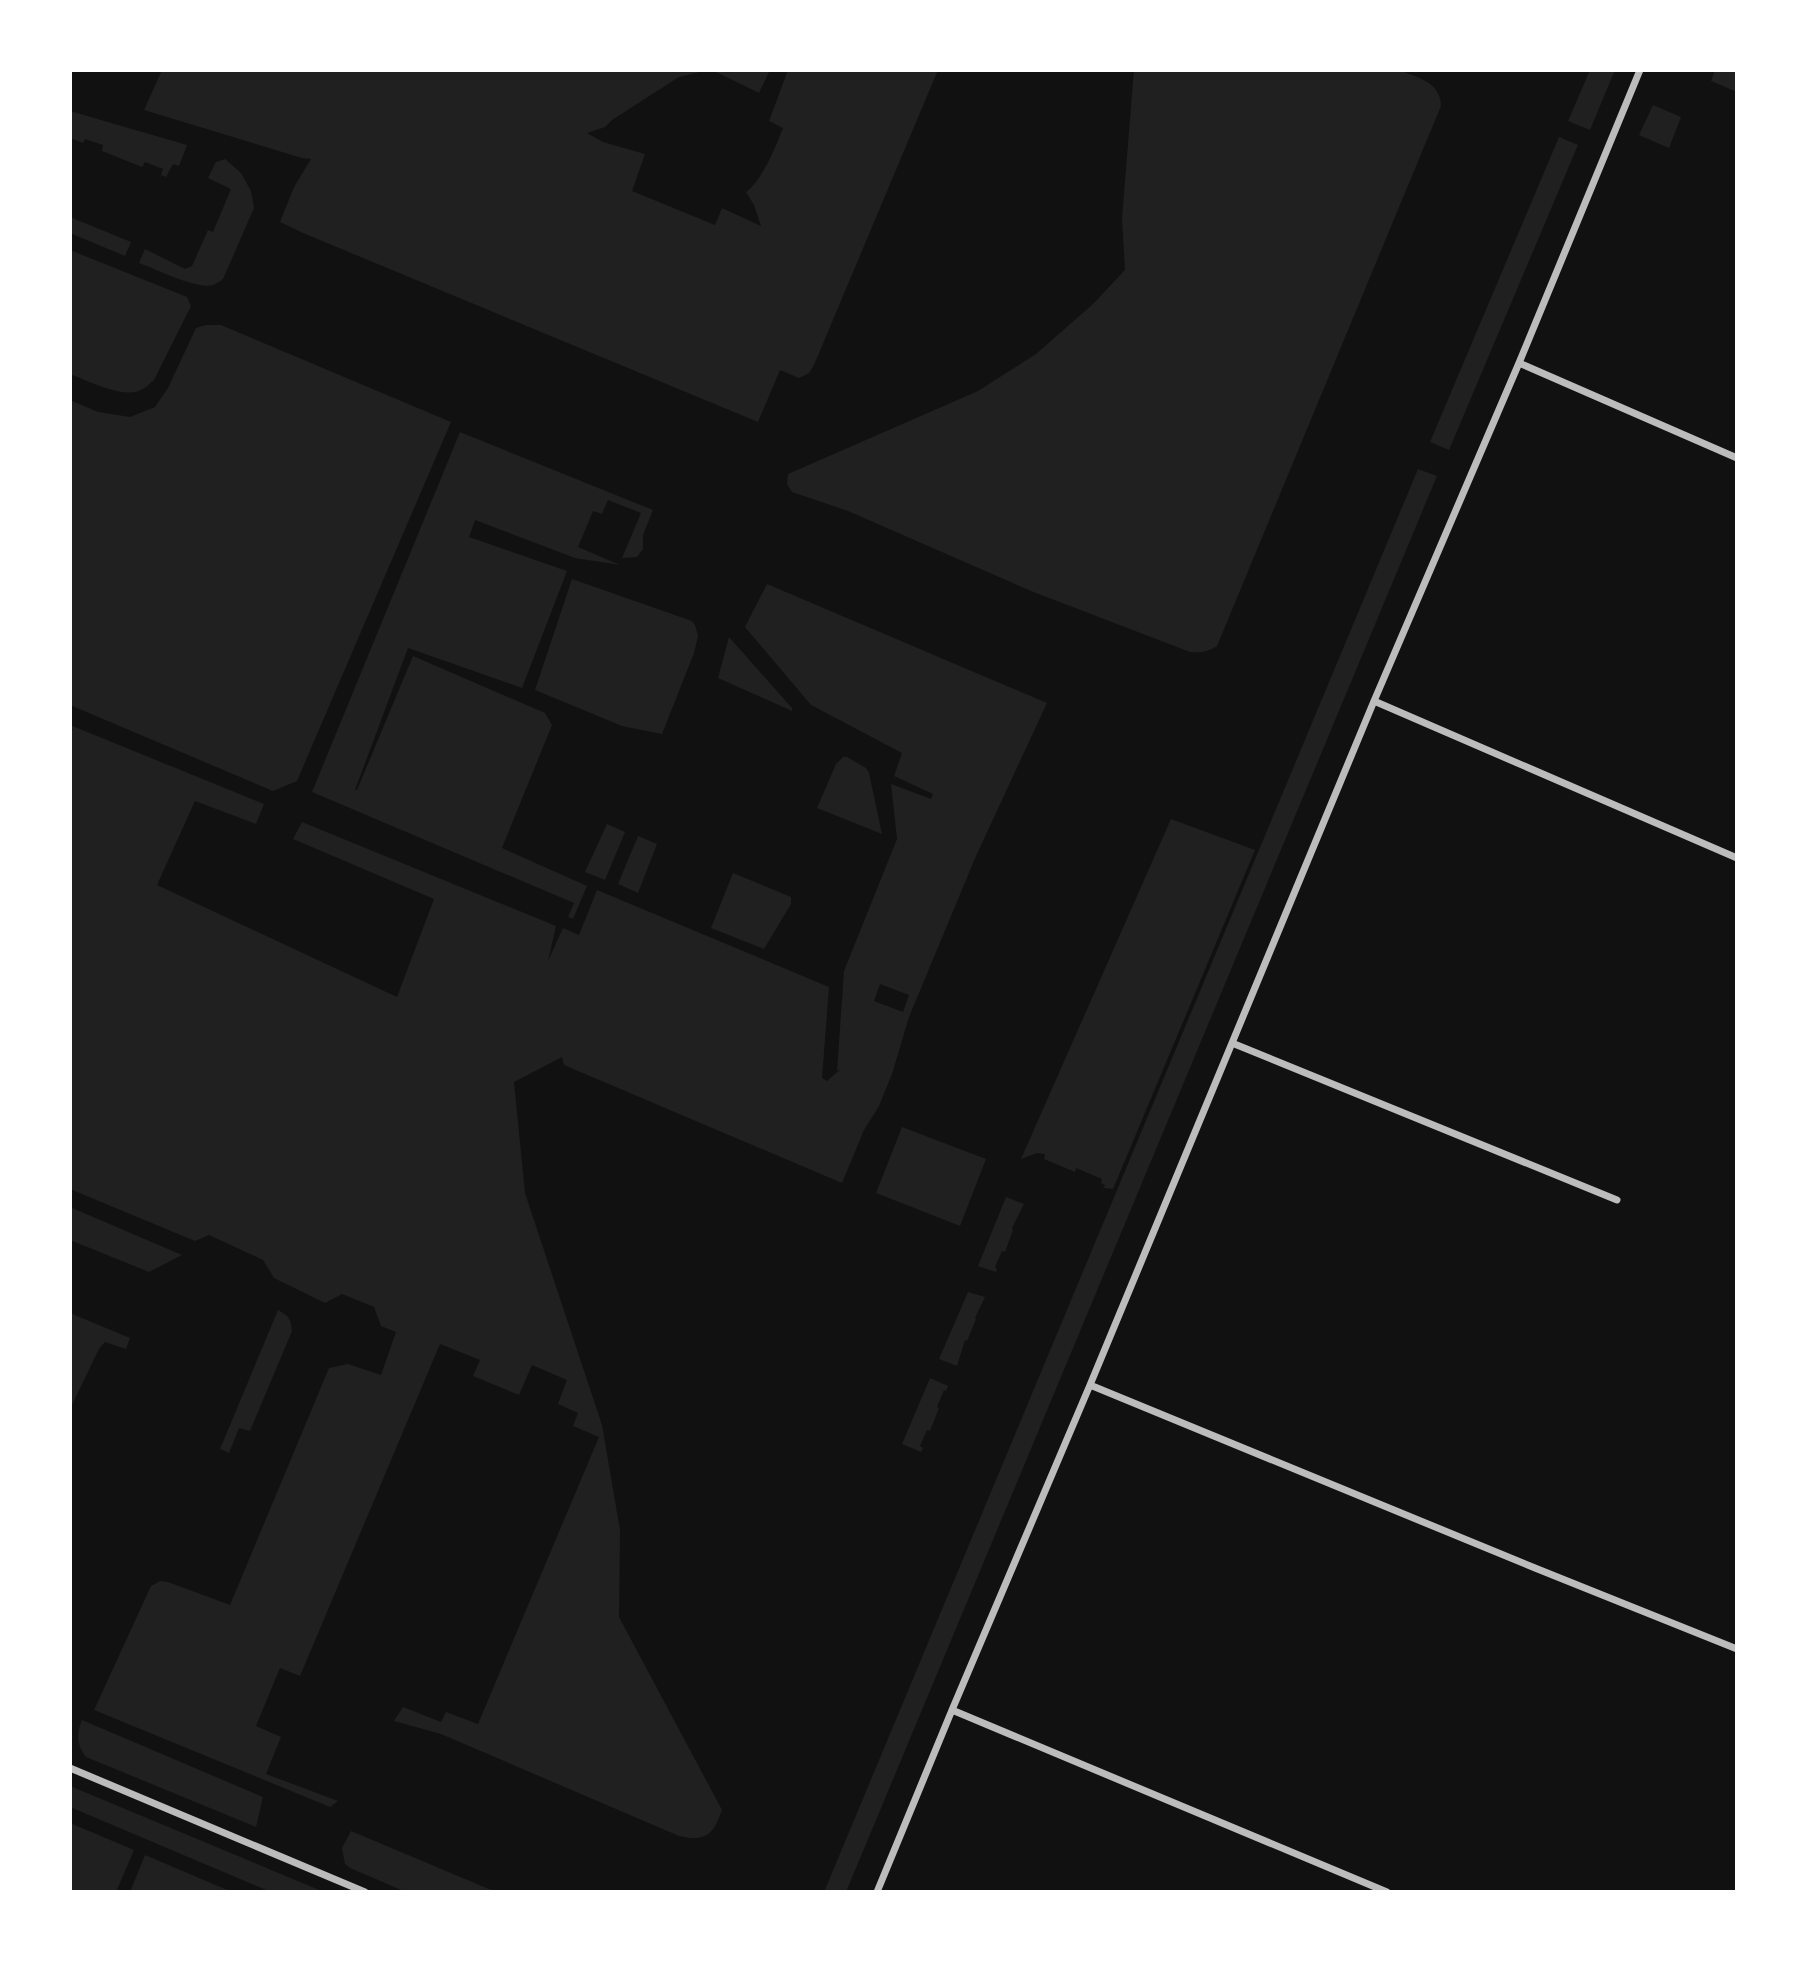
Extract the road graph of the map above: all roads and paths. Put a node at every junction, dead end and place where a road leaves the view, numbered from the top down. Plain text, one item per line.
1 (1640, 70) edge
2 (1519, 363) junction
3 (1737, 458) edge
4 (1374, 701) junction
5 (1737, 858) edge
6 (1232, 1043) junction
7 (1617, 1200) dead end
8 (1090, 1385) junction
9 (1737, 1649) edge
10 (952, 1710) junction
11 (70, 1768) edge
12 (365, 1892) edge
13 (877, 1892) edge
14 (1387, 1892) edge

1 - 2 street
2 - 3 street
2 - 4 street
4 - 5 street
4 - 6 street
6 - 7 street
6 - 8 street
8 - 9 street
8 - 10 street
10 - 13 street
10 - 14 street
11 - 12 street

